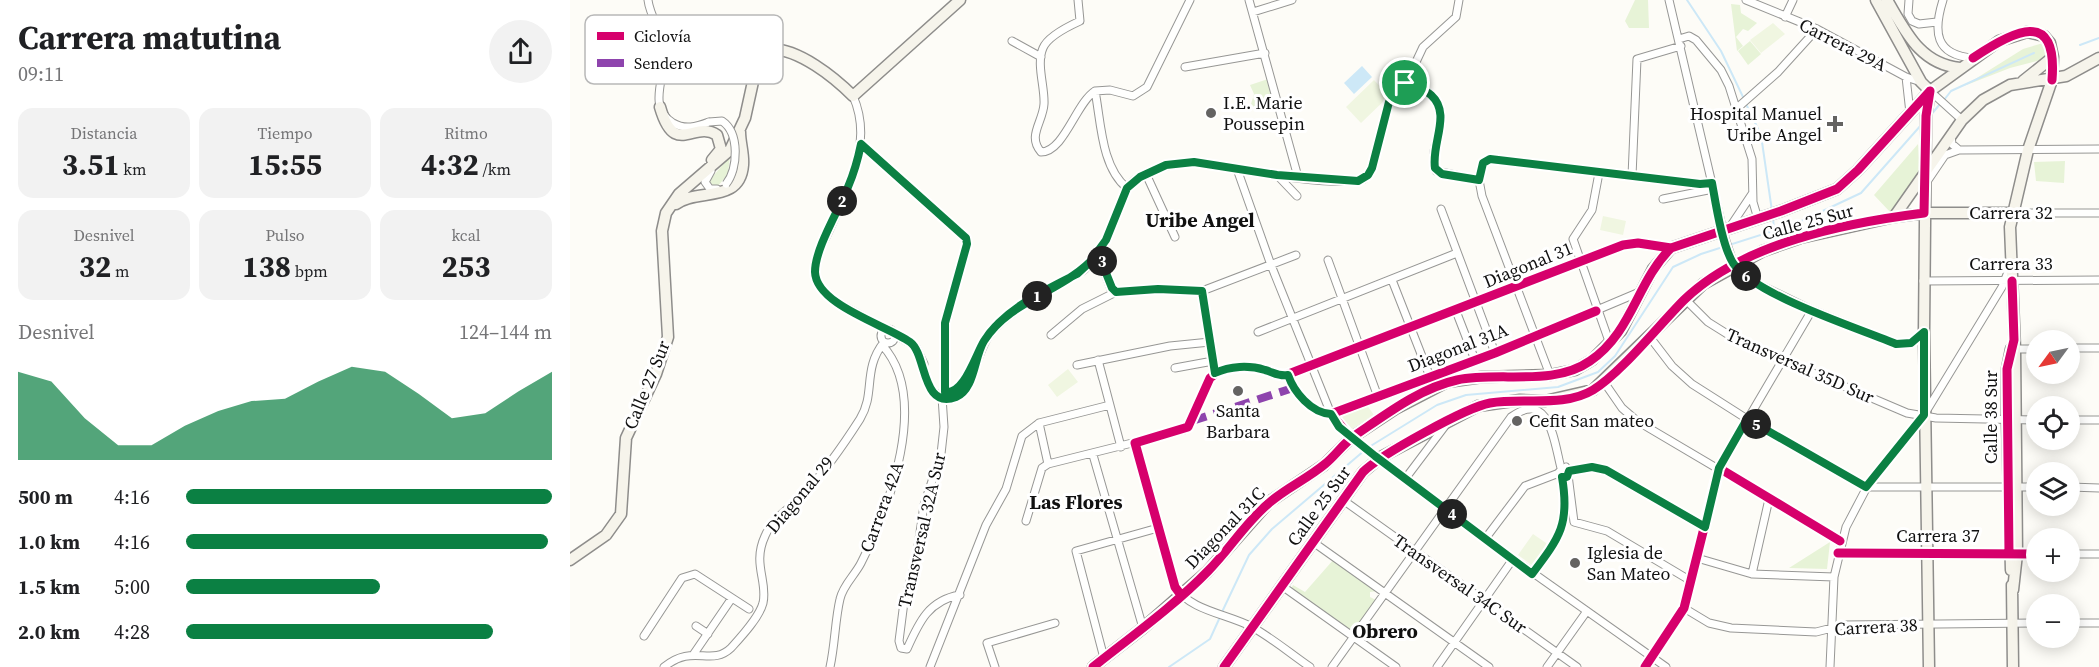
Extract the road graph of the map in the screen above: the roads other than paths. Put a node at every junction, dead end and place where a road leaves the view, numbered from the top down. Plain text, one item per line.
1 (648, 0) edge
2 (960, 0) edge
3 (1078, 0) edge
4 (1190, 0) edge
5 (1249, 0) edge
6 (1292, 0) edge
7 (1459, 0) edge
8 (1669, 0) edge
9 (1746, 0) edge
10 (1793, 0) edge
11 (1876, 0) edge
12 (1887, 0) edge
13 (1909, 0) edge
14 (1943, 0) edge
15 (1253, 12) junction
16 (653, 15) edge
17 (1785, 17) junction
18 (1937, 22) junction
19 (1817, 29) junction
20 (1012, 41) dead end
21 (1680, 43) junction
22 (783, 49) edge
23 (1265, 53) junction
24 (1041, 57) junction
25 (1973, 58) junction
26 (2099, 58) edge
27 (1185, 67) dead end
28 (1960, 68) junction
29 (2053, 68) junction
30 (2070, 74) junction
31 (1906, 77) junction
32 (1921, 82) junction
33 (1405, 83) junction
34 (2020, 83) junction
35 (660, 84) edge
36 (752, 84) edge
37 (1095, 91) junction
38 (1930, 91) junction
39 (853, 96) junction
40 (2042, 106) junction
41 (660, 107) junction
42 (1736, 109) junction
43 (1910, 114) junction
44 (1960, 118) junction
45 (740, 134) junction
46 (1951, 136) junction
47 (861, 144) junction
48 (2099, 149) edge
49 (1959, 150) junction
50 (2028, 150) junction
51 (1237, 169) junction
52 (1599, 172) junction
53 (1146, 174) junction
54 (1277, 175) junction
55 (1632, 176) junction
56 (1298, 177) junction
57 (1479, 180) junction
58 (1925, 180) junction
59 (726, 184) junction
60 (1712, 186) junction
61 (1700, 187) junction
62 (707, 188) junction
63 (1127, 188) junction
64 (1753, 192) junction
65 (679, 194) junction
66 (1297, 196) dead end
67 (1663, 199) dead end
68 (1441, 209) dead end
69 (1924, 213) junction
70 (2013, 213) junction
71 (2099, 213) edge
72 (1894, 217) junction
73 (664, 218) junction
74 (1762, 218) junction
75 (1726, 230) junction
76 (1175, 237) dead end
77 (1671, 248) junction
78 (1098, 253) junction
79 (1457, 253) junction
80 (1296, 255) dead end
81 (1328, 260) dead end
82 (1732, 261) junction
83 (1579, 263) junction
84 (1271, 265) junction
85 (1392, 280) junction
86 (2099, 280) edge
87 (1923, 281) junction
88 (2008, 281) junction
89 (1517, 287) junction
90 (1643, 290) junction
91 (1202, 291) junction
92 (1116, 292) junction
93 (1343, 298) junction
94 (1685, 299) junction
95 (1476, 303) junction
96 (1812, 310) junction
97 (1456, 311) junction
98 (1596, 311) junction
99 (1292, 317) junction
100 (1411, 328) junction
101 (1258, 332) dead end
102 (1924, 332) junction
103 (1052, 335) dead end
104 (1535, 336) junction
105 (1649, 336) junction
106 (887, 337) junction
107 (1210, 342) junction
108 (1610, 344) junction
109 (2014, 345) junction
110 (1360, 347) junction
111 (2026, 347) edge
112 (2080, 348) edge
113 (2099, 348) edge
114 (1495, 353) junction
115 (1098, 360) junction
116 (1475, 360) junction
117 (1214, 361) junction
118 (1781, 362) junction
119 (1077, 365) dead end
120 (1311, 366) junction
121 (1175, 368) dead end
122 (1215, 373) junction
123 (1288, 375) junction
124 (1550, 375) junction
125 (1432, 382) junction
126 (1604, 382) junction
127 (649, 387) junction
128 (943, 395) junction
129 (657, 396) dead end
130 (1378, 397) junction
131 (1110, 405) junction
132 (1331, 414) junction
133 (1924, 415) junction
134 (1747, 419) junction
135 (2011, 420) junction
136 (2026, 420) edge
137 (2080, 420) edge
138 (2099, 420) edge
139 (1448, 422) junction
140 (1039, 423) junction
141 (1355, 441) junction
142 (1135, 443) junction
143 (1120, 447) junction
144 (1093, 455) junction
145 (1374, 455) junction
146 (1048, 464) junction
147 (1719, 468) junction
148 (1564, 473) junction
149 (1404, 479) junction
150 (1866, 487) junction
151 (1927, 487) junction
152 (2012, 487) junction
153 (2026, 487) edge
154 (2080, 487) edge
155 (2099, 488) edge
156 (1769, 499) junction
157 (1342, 500) junction
158 (1444, 509) junction
159 (1026, 521) dead end
160 (1705, 527) junction
161 (1158, 528) junction
162 (1485, 539) junction
163 (1118, 540) junction
164 (1840, 541) junction
165 (1313, 542) junction
166 (1415, 552) junction
167 (1927, 552) junction
168 (1838, 553) junction
169 (2013, 554) junction
170 (2026, 554) edge
171 (2080, 554) edge
172 (2099, 554) edge
173 (1697, 558) junction
174 (1513, 559) junction
175 (570, 560) edge
176 (1532, 574) junction
177 (1752, 574) junction
178 (1834, 577) junction
179 (1691, 581) junction
180 (1281, 586) junction
181 (1385, 594) junction
182 (960, 595) junction
183 (1181, 595) junction
184 (732, 598) junction
185 (1484, 600) junction
186 (1684, 608) junction
187 (749, 609) dead end
188 (1587, 611) junction
189 (1055, 623) dead end
190 (2026, 623) edge
191 (2080, 623) edge
192 (2099, 623) edge
193 (1929, 624) junction
194 (2013, 624) junction
195 (696, 626) dead end
196 (1253, 627) junction
197 (1143, 628) junction
198 (1830, 628) junction
199 (708, 634) junction
200 (644, 636) dead end
201 (1354, 638) junction
202 (1454, 643) junction
203 (1557, 653) junction
204 (693, 655) junction
205 (1652, 657) junction
206 (1104, 658) junction
207 (664, 667) edge
208 (830, 667) edge
209 (930, 667) edge
210 (995, 667) edge
211 (1093, 667) edge
212 (1224, 667) edge
213 (1310, 667) edge
214 (1332, 667) edge
215 (1396, 667) edge
216 (1437, 667) edge
217 (1489, 667) edge
218 (1547, 667) edge
219 (1577, 667) edge
220 (1645, 667) edge
221 (1666, 667) edge
222 (1830, 667) edge
223 (1929, 667) edge
224 (2013, 667) edge

1 - 16 street
2 - 39 main road
3 - 24 street
4 - 37 street
5 - 15 street
6 - 15 street
7 - 33 street
8 - 21 street
9 - 17 street, Carrera 29A
10 - 17 street
11 - 32 main road
12 - 28 main road
13 - 18 street
14 - 18 street
15 - 23 street
17 - 19 street, Carrera 29A
18 - 25 street
19 - 31 street, Carrera 29A
19 - 42 street
20 - 24 street
21 - 42 street
21 - 55 street
21 - 60 street
22 - 39 main road
23 - 27 street
23 - 56 street
24 - 37 street
25 - 28 main road, Diagonal 31
25 - 29 main road, Diagonal 31
26 - 30 main road
28 - 38 main road, Diagonal 31
29 - 30 main road
29 - 34 main road
29 - 34 main road
29 - 40 main road, Calle 38 Sur
30 - 40 main road
31 - 32 street, Carrera 29A
31 - 43 street, Carrera 29A
32 - 38 main road
33 - 56 street
33 - 57 street
34 - 44 main road
35 - 41 street
36 - 45 main road
37 - 63 street
38 - 43 main road, Diagonal 31
38 - 44 street
38 - 58 main road
39 - 47 street
40 - 50 main road, Calle 38 Sur
41 - 59 street, bridge
41 - 65 main road
42 - 64 street
43 - 74 main road, Diagonal 31
44 - 46 main road
45 - 62 main road
45 - 62 main road
46 - 49 street
46 - 58 main road
47 - 106 street
47 - 128 street
48 - 50 street
49 - 50 street
49 - 58 street
50 - 70 main road, Calle 38 Sur
51 - 53 street
51 - 54 street
51 - 84 street
52 - 55 street
52 - 57 street
52 - 83 street
53 - 63 street
53 - 76 street
54 - 56 street
54 - 66 street
55 - 61 street
57 - 89 street
58 - 69 main road
58 - 72 main road
59 - 62 street
59 - 62 street
60 - 61 street
60 - 75 street
61 - 67 street
62 - 65 main road
62 - 73 main road
63 - 78 street
64 - 74 street
64 - 75 street
65 - 73 main road
68 - 79 street
69 - 70 main road, Carrera 32
69 - 72 main road, Calle 25 Sur
69 - 87 main road
70 - 71 street, Carrera 32
70 - 88 main road, Calle 38 Sur
72 - 82 main road, Calle 25 Sur
73 - 127 main road, Calle 27 Sur
74 - 75 main road, Diagonal 31
75 - 77 main road, Diagonal 31
75 - 82 street
77 - 83 street, Diagonal 31
77 - 90 main road, Diagonal 31C
78 - 92 street
78 - 128 street
79 - 85 street
79 - 95 street
80 - 84 street
81 - 93 street
82 - 94 main road, Calle 25 Sur
82 - 96 street
83 - 89 street, Diagonal 31
83 - 98 street
84 - 91 street
84 - 99 street
85 - 93 street
85 - 100 street
86 - 88 street, Carrera 33
87 - 88 street, Carrera 33
87 - 102 main road
88 - 109 main road, Calle 38 Sur
88 - 133 street
89 - 95 street, Diagonal 31
89 - 104 street
90 - 98 street, Diagonal 31A
90 - 108 main road, Diagonal 31C
91 - 92 street
91 - 107 street
92 - 103 street
93 - 99 street
93 - 110 street
94 - 105 main road, Calle 25 Sur
94 - 118 street, Transversal 35D Sur
95 - 97 street, Diagonal 31
95 - 114 street
96 - 102 street
96 - 118 street
97 - 100 street, Diagonal 31
97 - 116 street
98 - 104 street, Diagonal 31A
98 - 108 street
99 - 101 street
99 - 120 street
100 - 110 street, Diagonal 31
100 - 125 street
102 - 133 main road
104 - 114 street, Diagonal 31A
104 - 124 street
105 - 126 main road, Calle 25 Sur
105 - 134 street
106 - 128 street
106 - 204 street, Diagonal 29
106 - 208 street, Carrera 42A
107 - 115 street
107 - 117 street
108 - 124 main road, Diagonal 31C
109 - 111 street
109 - 135 main road, Calle 38 Sur
110 - 120 street, Diagonal 31
110 - 130 street
112 - 113 street
114 - 116 street, Diagonal 31A
115 - 119 street
115 - 131 street
116 - 125 street, Diagonal 31A
117 - 121 street
117 - 122 street
118 - 133 street, Transversal 35D Sur
118 - 134 street
120 - 123 street, Diagonal 31
120 - 132 street
122 - 123 street
122 - 142 street
123 - 132 street
124 - 125 main road, Diagonal 31C
125 - 130 street, Diagonal 31A
125 - 141 main road, Diagonal 31C
126 - 139 main road, Calle 25 Sur
126 - 147 street
127 - 129 main road
127 - 175 main road, Calle 27 Sur
128 - 182 street, Transversal 32A Sur
130 - 132 street, Diagonal 31A
131 - 140 street
131 - 143 street
132 - 141 street
133 - 135 street, Transversal 35D Sur
133 - 150 street
133 - 151 main road
134 - 147 street
134 - 150 street
135 - 136 street, Transversal 35D Sur
135 - 152 main road, Calle 38 Sur
137 - 138 street
139 - 145 main road, Calle 25 Sur
139 - 149 street
140 - 146 street
140 - 182 street
141 - 145 street
141 - 183 main road, Diagonal 31C
142 - 143 street
142 - 161 street
143 - 144 street
144 - 146 street
144 - 163 street
145 - 149 street
145 - 157 main road, Calle 25 Sur
146 - 159 street
147 - 156 street
147 - 160 street
148 - 158 street
148 - 160 street
148 - 162 street
148 - 176 street
148 - 179 street
149 - 158 street
150 - 151 street
150 - 164 street
151 - 152 street
151 - 167 main road
152 - 153 street
152 - 169 main road, Calle 38 Sur
154 - 155 street
156 - 164 street
156 - 177 street
157 - 165 main road, Calle 25 Sur
157 - 166 street, Transversal 34C Sur
158 - 162 street
158 - 166 street
160 - 173 street
161 - 163 street
161 - 183 street
162 - 174 street
163 - 197 street
163 - 206 street
164 - 168 street
165 - 180 main road, Calle 25 Sur
165 - 181 street
166 - 181 street
166 - 185 street, Transversal 34C Sur
167 - 168 street, Carrera 37
167 - 169 street, Carrera 37
167 - 193 main road
168 - 178 street
169 - 170 street, Carrera 37
169 - 194 main road, Calle 38 Sur
171 - 172 street
173 - 177 street
173 - 179 street
174 - 176 street
174 - 185 street
176 - 188 street
177 - 178 street
178 - 198 street
179 - 186 street
180 - 196 main road, Calle 25 Sur
180 - 201 street
181 - 201 street
181 - 202 street
182 - 209 street
183 - 196 street
183 - 197 main road, Diagonal 31C
184 - 187 street
184 - 199 street
184 - 200 street
185 - 202 street
185 - 203 street, Transversal 34C Sur
186 - 198 street, Carrera 38
186 - 205 street
188 - 203 street
188 - 205 street
189 - 210 street
190 - 194 street, Carrera 38
191 - 192 street
193 - 194 street, Carrera 38
193 - 198 street, Carrera 38
193 - 223 main road
194 - 224 main road, Calle 38 Sur
195 - 199 street
196 - 212 main road, Calle 25 Sur
196 - 213 street
197 - 206 main road, Diagonal 31C
198 - 222 street
199 - 204 street
201 - 214 street
201 - 215 street
202 - 216 street
202 - 217 street
203 - 218 street
203 - 219 street, Transversal 34C Sur
204 - 207 street, Diagonal 29
205 - 220 street
205 - 221 street
206 - 211 main road, Diagonal 31C

